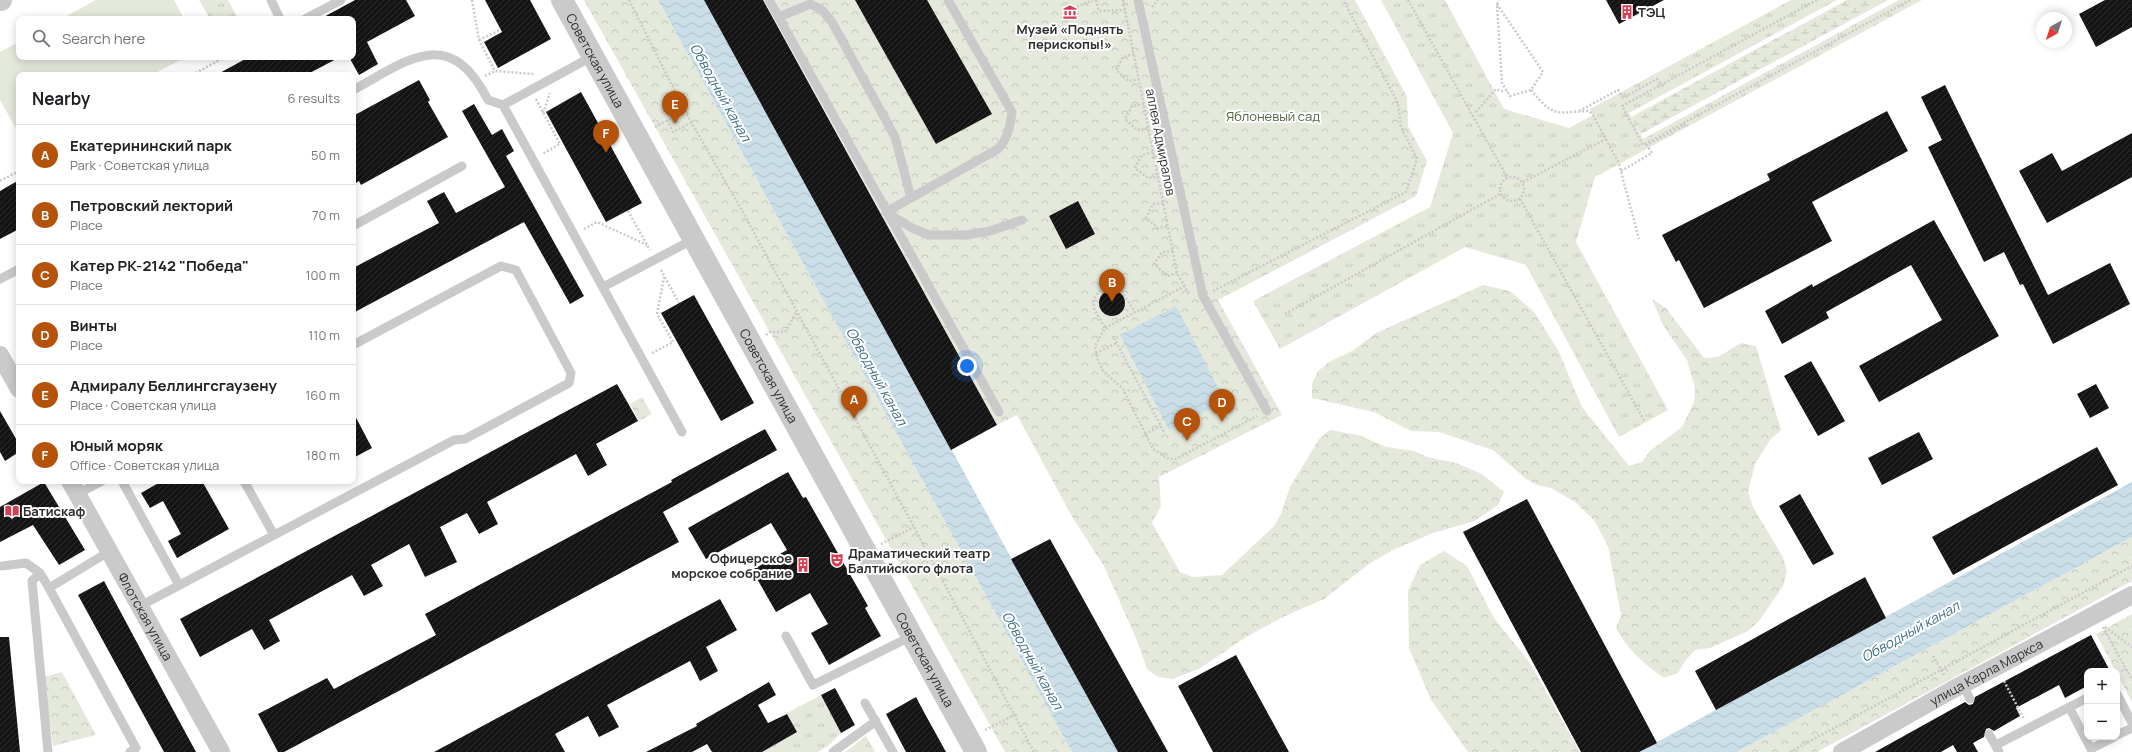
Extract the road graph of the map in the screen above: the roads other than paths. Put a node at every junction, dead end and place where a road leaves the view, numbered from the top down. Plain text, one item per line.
1 (271, 0) edge
2 (341, 0) edge
3 (562, 0) edge
4 (769, 0) edge
5 (948, 0) edge
6 (1138, 0) edge
7 (279, 16) edge
8 (311, 16) edge
9 (779, 18) junction
10 (593, 56) junction
11 (356, 88) edge
12 (503, 105) junction
13 (462, 166) dead end
14 (911, 198) junction
15 (886, 212) junction
16 (1022, 220) dead end
17 (356, 224) edge
18 (694, 239) junction
19 (16, 270) edge
20 (0, 279) edge
21 (603, 287) junction
22 (356, 344) edge
23 (0, 355) edge
24 (16, 384) edge
25 (1267, 411) dead end
26 (999, 412) dead end
27 (682, 432) dead end
28 (90, 484) edge
29 (124, 484) edge
30 (246, 484) edge
31 (74, 488) edge
32 (274, 535) junction
33 (110, 551) junction
34 (2, 566) dead end
35 (40, 573) junction
36 (179, 585) junction
37 (49, 588) junction
38 (2132, 595) edge
39 (140, 606) junction
40 (786, 636) dead end
41 (912, 636) junction
42 (2084, 700) edge
43 (2120, 700) edge
44 (865, 703) dead end
45 (2069, 707) junction
46 (876, 721) junction
47 (2132, 723) edge
48 (2132, 728) edge
49 (1989, 734) dead end
50 (2120, 734) edge
51 (2084, 736) edge
52 (2086, 740) edge
53 (2108, 740) edge
54 (1998, 748) edge
55 (48, 752) edge
56 (130, 752) edge
57 (221, 752) edge
58 (833, 752) edge
59 (894, 752) edge
60 (976, 752) edge
61 (1842, 752) edge

1 - 7 lane
2 - 8 lane
3 - 10 street, Советская улица
4 - 9 lane
5 - 14 lane
6 - 25 lane
9 - 14 lane
9 - 15 lane
10 - 12 lane
10 - 18 street, Советская улица
11 - 12 lane
12 - 21 lane
13 - 17 lane
14 - 15 lane
15 - 16 lane
15 - 26 lane
18 - 21 lane
18 - 41 street, Советская улица
19 - 20 lane
21 - 27 lane
22 - 32 lane
23 - 24 street
28 - 31 lane
29 - 36 lane
30 - 32 lane
31 - 33 street, Флотская улица
32 - 36 lane
33 - 37 lane
33 - 39 street, Флотская улица
34 - 35 lane
35 - 37 lane
35 - 55 lane
36 - 39 lane
37 - 56 lane
38 - 61 street, улица Карла Маркса
39 - 57 street, Флотская улица
40 - 41 lane
41 - 60 street, Советская улица
42 - 45 lane
43 - 47 lane
44 - 46 lane
45 - 51 lane
45 - 54 lane
46 - 58 lane
46 - 59 lane
48 - 50 lane
49 - 54 lane
52 - 53 lane

